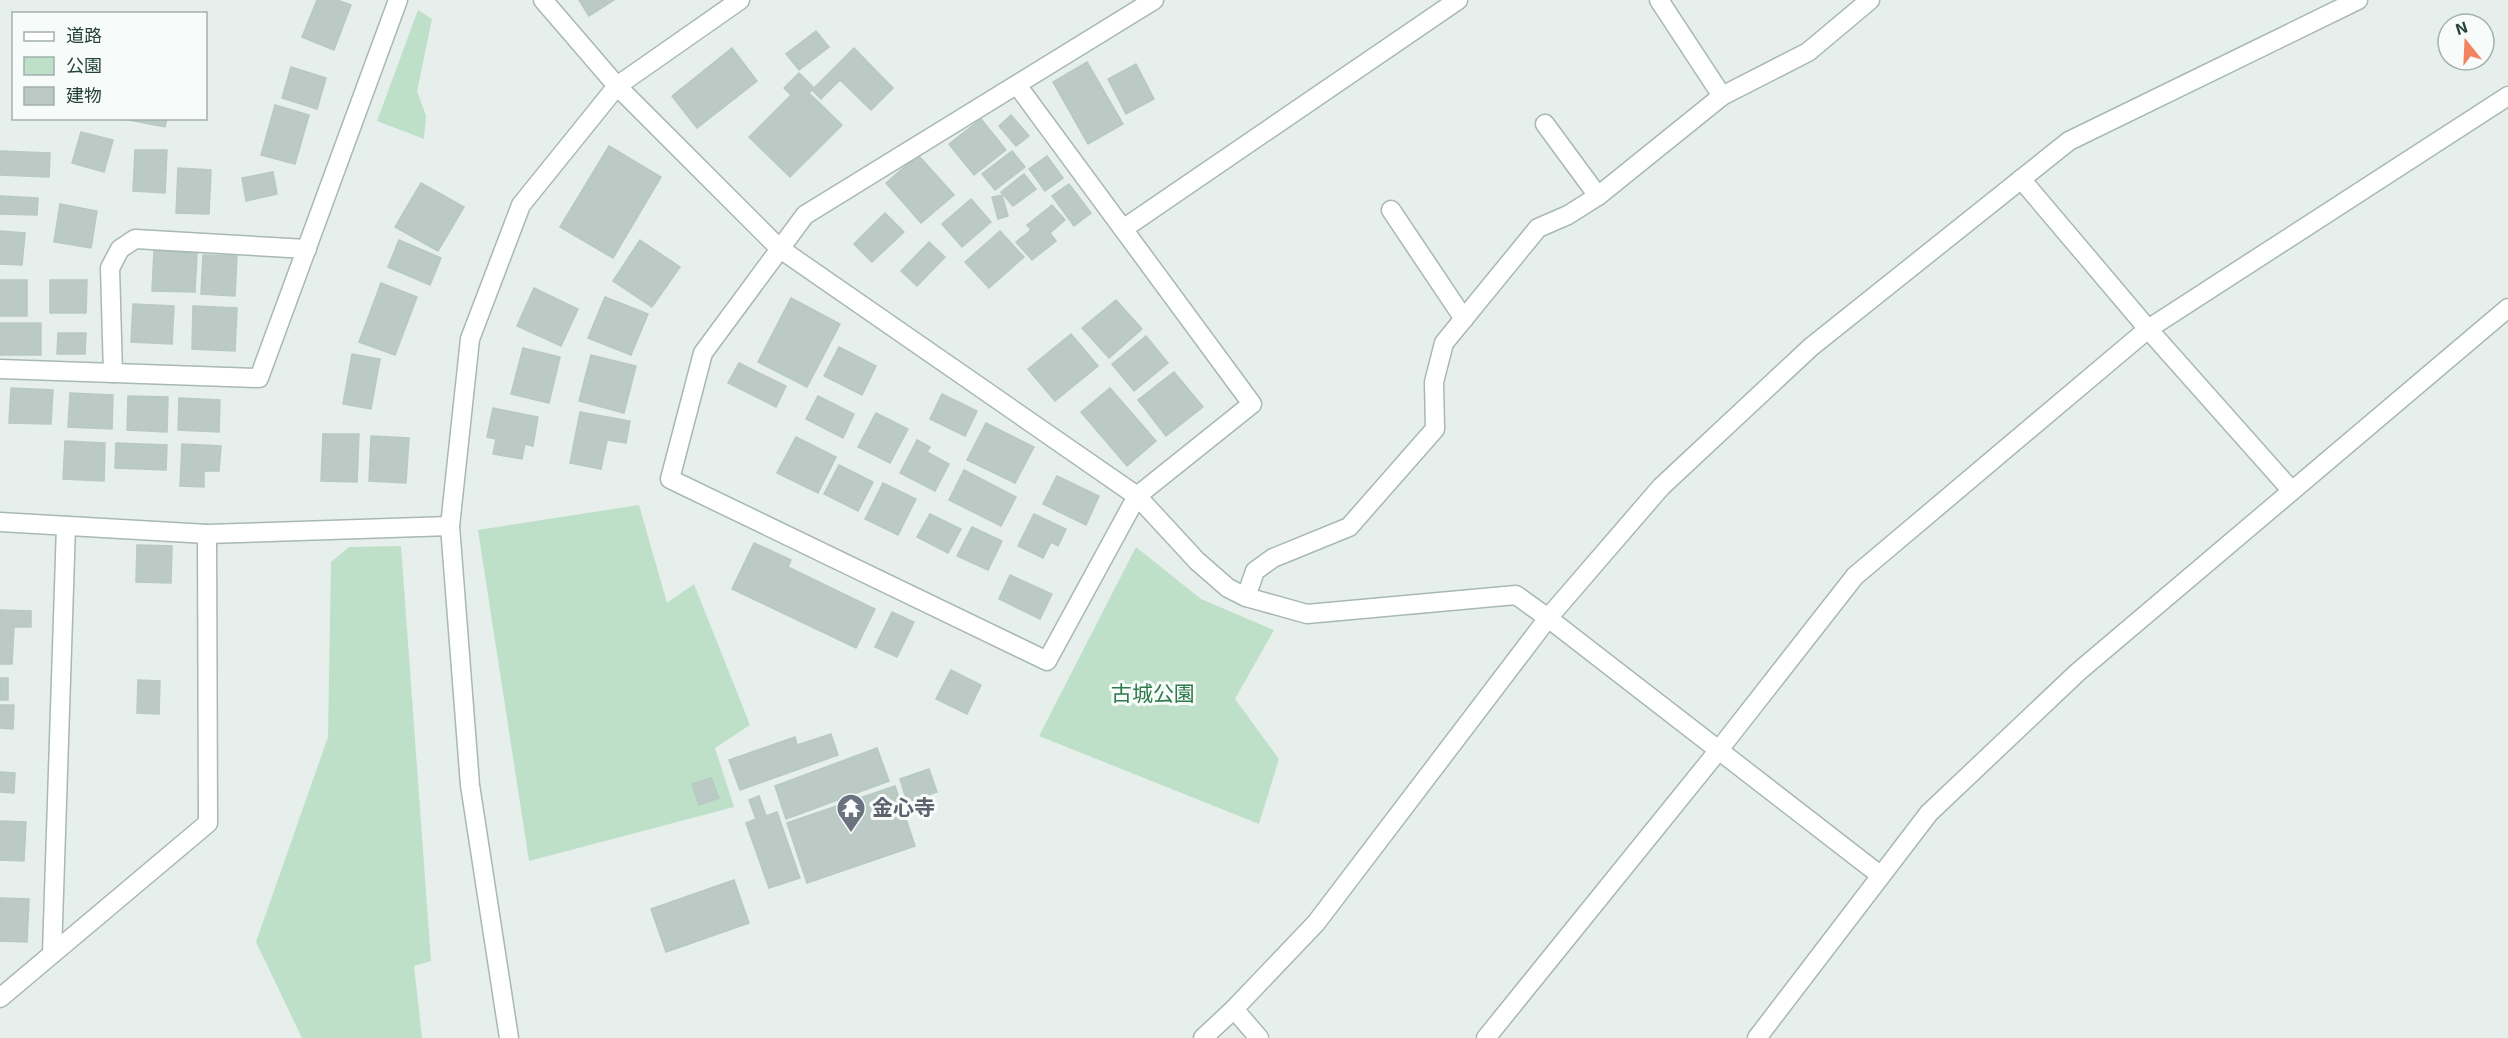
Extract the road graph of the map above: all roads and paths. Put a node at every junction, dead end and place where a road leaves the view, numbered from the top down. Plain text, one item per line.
1 (398, 0) edge
2 (543, 0) edge
3 (740, 0) edge
4 (1154, 0) edge
5 (1458, 0) edge
6 (1659, 0) edge
7 (2358, 0) edge
8 (1860, 3) edge
9 (1017, 85) junction
10 (617, 86) junction
11 (1722, 96) junction
12 (2508, 96) edge
13 (1545, 124) dead end
14 (2021, 179) junction
15 (1598, 196) junction
16 (1391, 210) dead end
17 (1123, 229) junction
18 (779, 248) junction
19 (307, 249) junction
20 (2508, 308) edge
21 (1464, 319) junction
22 (2148, 329) junction
23 (0, 369) edge
24 (113, 373) junction
25 (2292, 491) junction
26 (1137, 496) junction
27 (0, 522) edge
28 (66, 526) junction
29 (450, 526) junction
30 (207, 534) junction
31 (1246, 597) junction
32 (1548, 618) junction
33 (1718, 751) junction
34 (1880, 875) junction
35 (52, 954) junction
36 (0, 998) edge
37 (1234, 1009) junction
38 (509, 1038) edge
39 (1203, 1038) edge
40 (1259, 1038) edge
41 (1486, 1038) edge
42 (1757, 1038) edge

1 - 19 street
2 - 10 street
3 - 10 street
4 - 9 street
5 - 17 street
6 - 11 street
7 - 14 street
8 - 11 street
9 - 17 street
9 - 18 street
10 - 18 street
10 - 29 street
11 - 15 street
12 - 22 street
13 - 15 street
14 - 22 street
14 - 32 street
15 - 21 street
16 - 21 street
17 - 26 street
18 - 26 street
18 - 26 street
19 - 24 street
19 - 24 street
20 - 25 street
21 - 31 street
22 - 25 street
22 - 33 street
23 - 24 street
25 - 34 street
26 - 31 street
27 - 28 street
28 - 30 street
28 - 35 street
29 - 30 street
29 - 38 street
30 - 35 street
31 - 32 street
32 - 33 street
32 - 37 street
33 - 34 street
33 - 41 street
34 - 42 street
35 - 36 street
37 - 39 street
37 - 40 street

